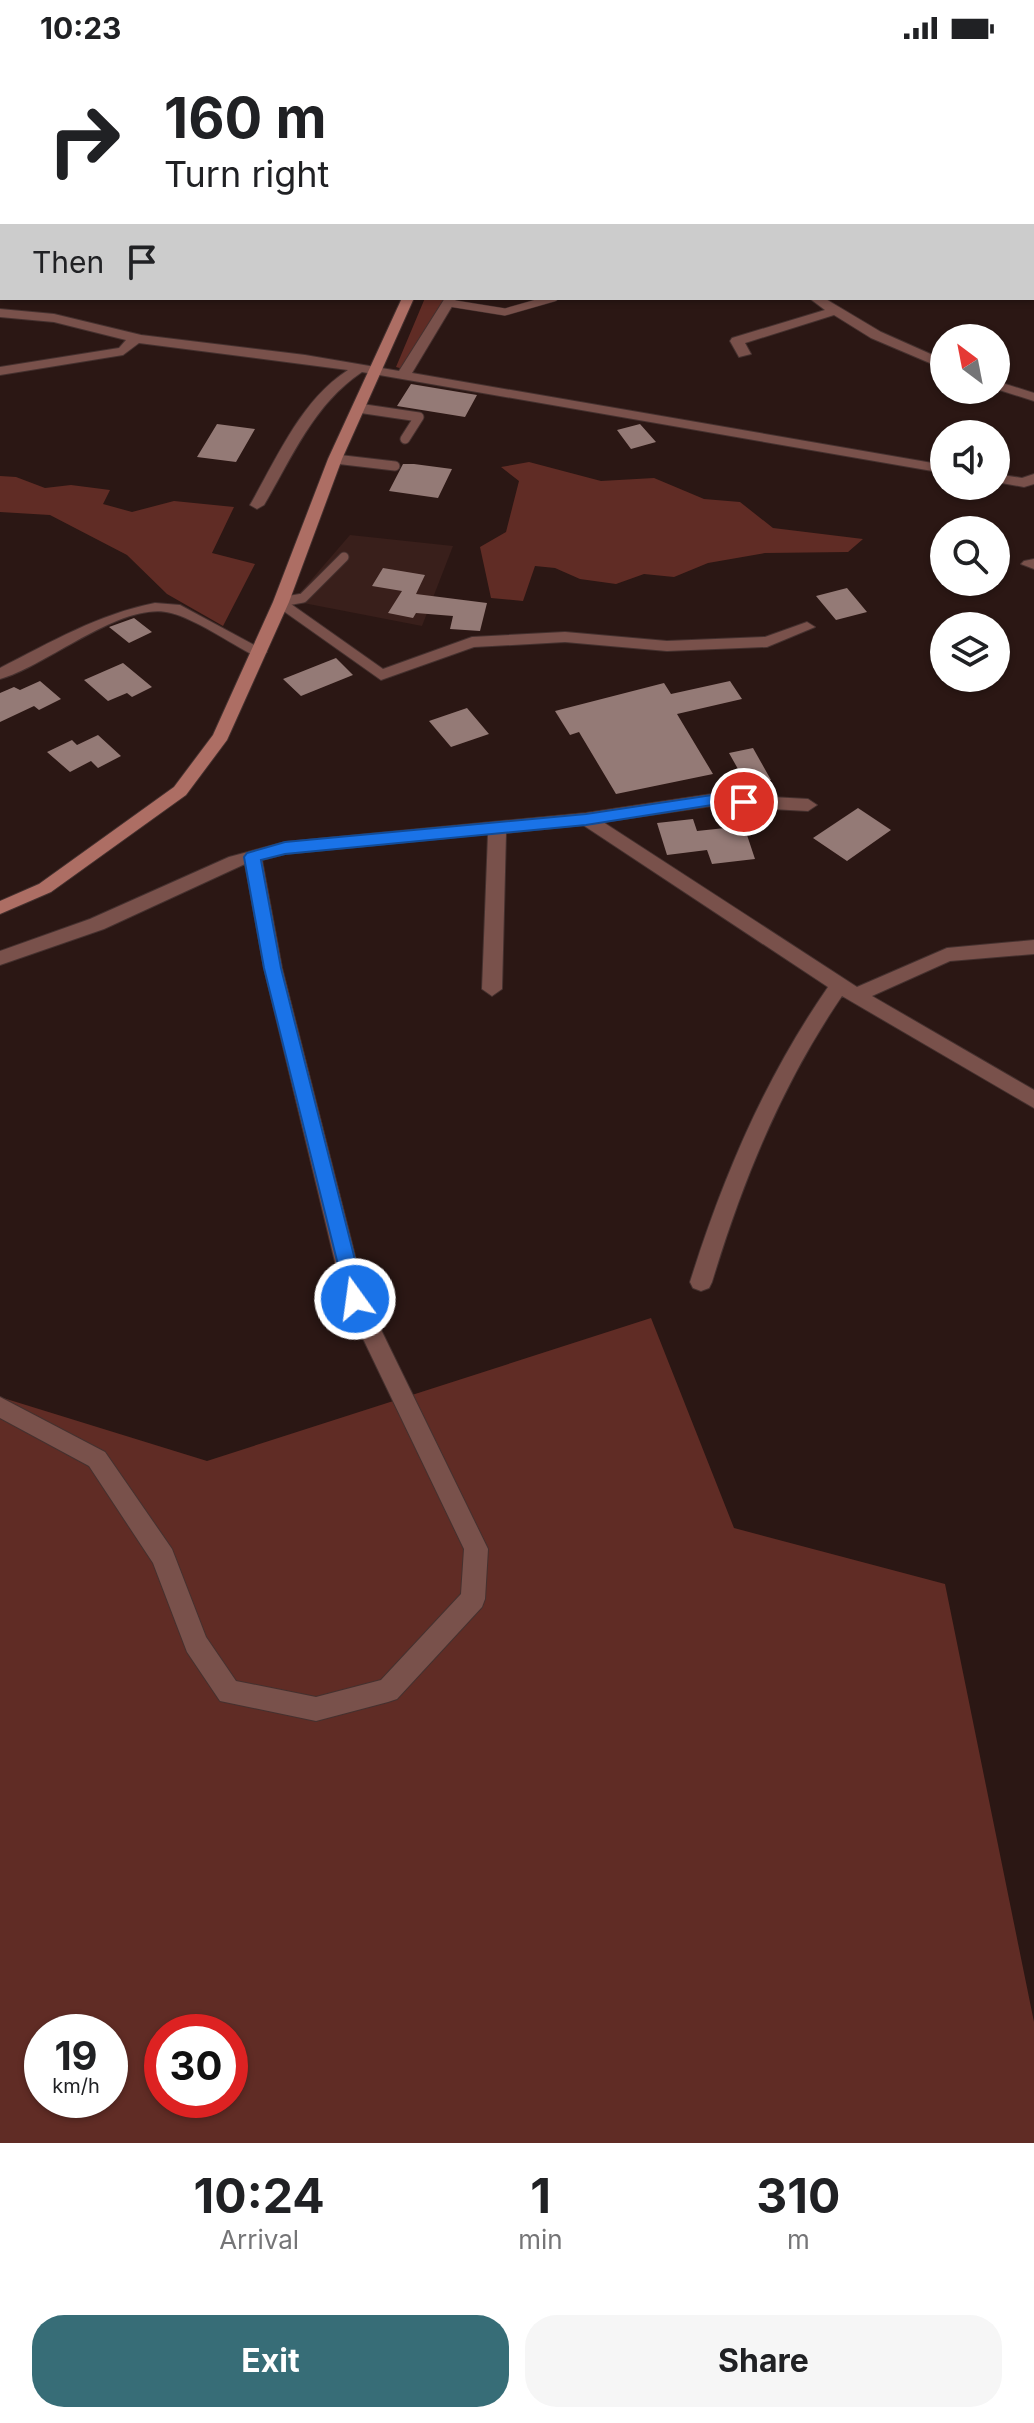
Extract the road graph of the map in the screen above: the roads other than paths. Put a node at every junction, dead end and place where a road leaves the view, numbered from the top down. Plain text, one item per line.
1 (407, 300) edge
2 (450, 300) edge
3 (547, 300) edge
4 (818, 300) edge
5 (834, 311) junction
6 (0, 313) edge
7 (136, 338) junction
8 (744, 354) dead end
9 (930, 359) edge
10 (367, 370) junction
11 (0, 371) edge
12 (403, 376) junction
13 (1010, 389) edge
14 (1034, 397) edge
15 (358, 408) junction
16 (405, 439) dead end
17 (335, 459) junction
18 (395, 466) dead end
19 (930, 467) edge
20 (1010, 481) edge
21 (1031, 485) edge
22 (257, 505) dead end
23 (344, 557) dead end
24 (281, 602) junction
25 (807, 627) dead end
26 (259, 652) junction
27 (0, 674) edge
28 (808, 805) dead end
29 (586, 819) junction
30 (497, 828) junction
31 (253, 857) junction
32 (0, 908) edge
33 (1034, 947) edge
34 (0, 958) edge
35 (492, 989) dead end
36 (848, 990) junction
37 (1034, 1100) edge
38 (701, 1282) dead end
39 (0, 1407) edge

1 - 10 main road
2 - 3 lane
2 - 12 street
4 - 5 street
5 - 8 street
5 - 9 street
6 - 7 street
7 - 10 street
7 - 11 street
10 - 12 street
10 - 15 main road
10 - 22 street
12 - 19 street
13 - 14 street
15 - 16 lane
15 - 17 main road
17 - 18 lane
17 - 24 main road
20 - 21 street
23 - 24 lane
24 - 25 street
24 - 26 main road
26 - 27 street
26 - 32 main road
28 - 29 street
29 - 30 street
29 - 36 street
30 - 31 street
30 - 35 street
31 - 34 street
31 - 39 street
33 - 36 street
36 - 37 street
36 - 38 street

